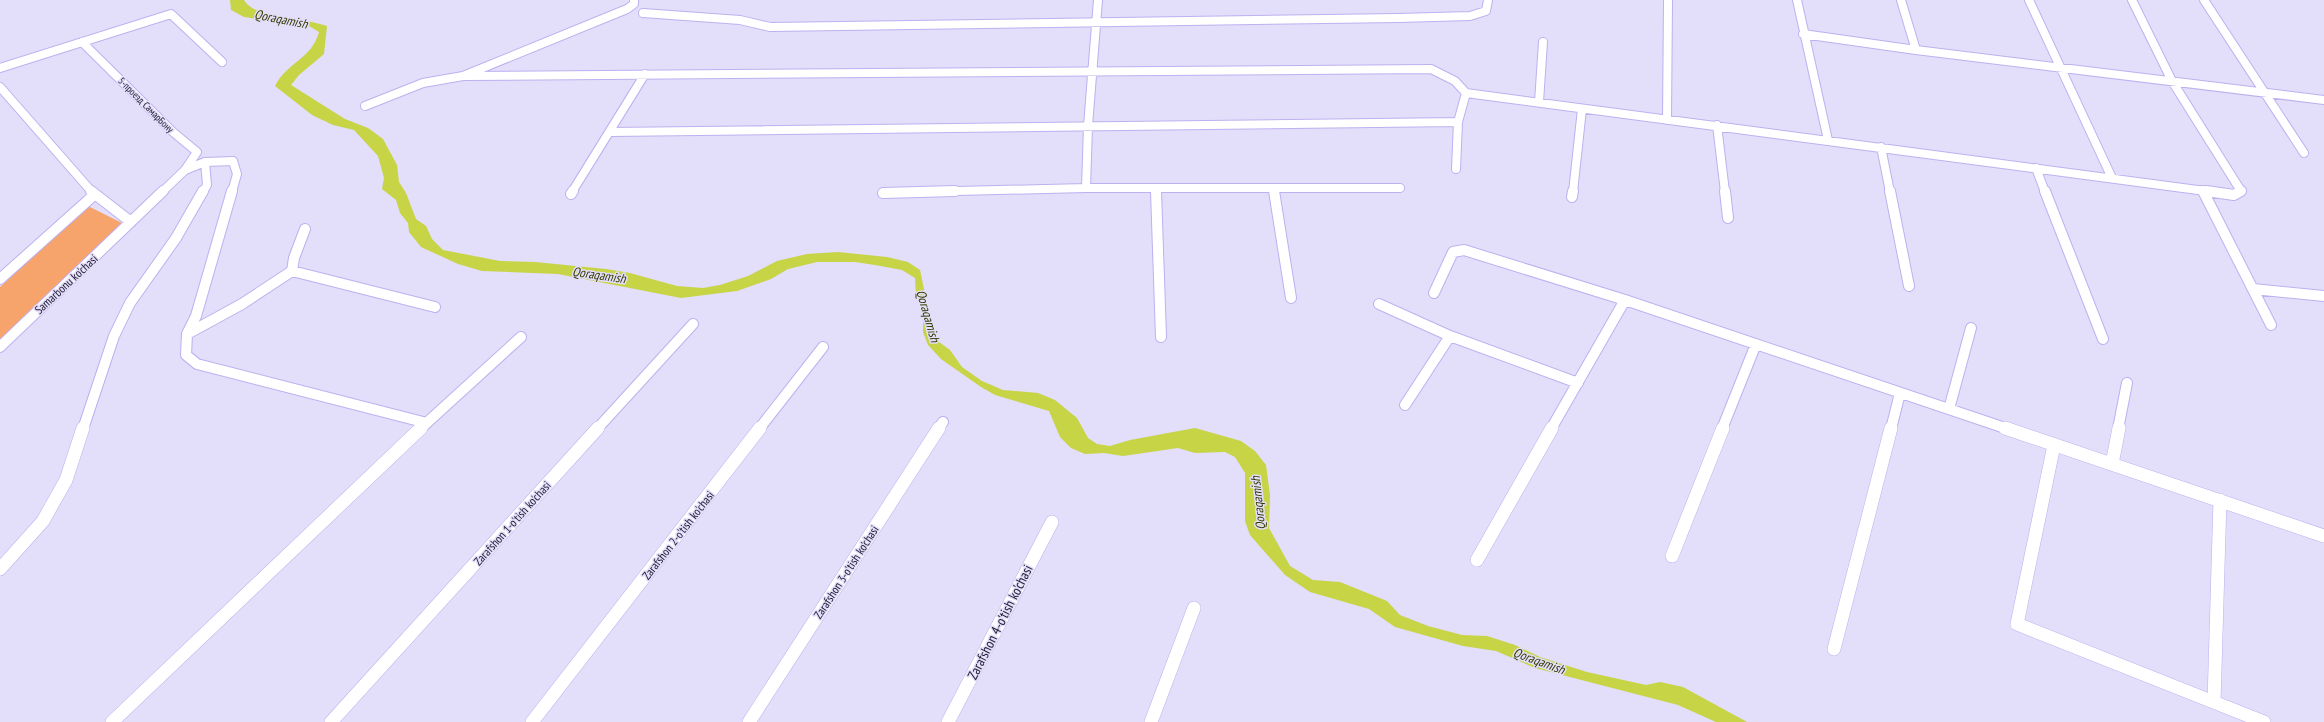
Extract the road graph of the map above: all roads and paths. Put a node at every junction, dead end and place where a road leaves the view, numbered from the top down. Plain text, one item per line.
1 (634, 0) edge
2 (1098, 0) edge
3 (1488, 0) edge
4 (1668, 0) edge
5 (1797, 0) edge
6 (1901, 0) edge
7 (2029, 0) edge
8 (2132, 0) edge
9 (2204, 0) edge
10 (643, 13) dead end
11 (1098, 21) junction
12 (1803, 34) junction
13 (82, 42) junction
14 (1543, 42) dead end
15 (1916, 50) junction
16 (222, 62) dead end
17 (2058, 66) junction
18 (0, 68) edge
19 (1092, 71) junction
20 (645, 74) junction
21 (464, 76) junction
22 (2172, 81) junction
23 (0, 87) edge
24 (1466, 93) junction
25 (2263, 93) junction
26 (2324, 100) edge
27 (1539, 102) junction
28 (365, 106) dead end
29 (1582, 109) junction
30 (1667, 120) junction
31 (1458, 122) junction
32 (1717, 125) junction
33 (1088, 126) junction
34 (610, 132) junction
35 (1828, 140) junction
36 (1881, 148) junction
37 (2304, 153) dead end
38 (205, 162) junction
39 (2036, 168) junction
40 (1456, 169) dead end
41 (185, 170) junction
42 (2112, 178) junction
43 (1086, 188) junction
44 (1156, 188) junction
45 (1274, 188) junction
46 (1400, 188) dead end
47 (2202, 190) junction
48 (883, 193) dead end
49 (571, 194) dead end
50 (94, 195) junction
51 (1572, 197) dead end
52 (1728, 218) dead end
53 (131, 222) junction
54 (305, 229) dead end
55 (292, 271) junction
56 (0, 279) edge
57 (1909, 286) dead end
58 (2253, 289) junction
59 (1434, 293) dead end
60 (2324, 296) edge
61 (1291, 298) dead end
62 (1625, 300) junction
63 (1379, 304) dead end
64 (435, 307) dead end
65 (693, 324) dead end
66 (2271, 324) dead end
67 (1971, 328) dead end
68 (187, 334) junction
69 (1450, 336) junction
70 (521, 337) dead end
71 (1161, 337) dead end
72 (2103, 339) dead end
73 (1756, 344) junction
74 (0, 347) edge
75 (824, 347) dead end
76 (1578, 383) junction
77 (2127, 383) dead end
78 (1900, 393) junction
79 (1405, 405) dead end
80 (1949, 409) junction
81 (943, 422) dead end
82 (427, 423) junction
83 (2054, 445) junction
84 (2112, 464) junction
85 (2220, 500) junction
86 (1052, 522) dead end
87 (2324, 536) edge
88 (1672, 556) dead end
89 (1477, 560) dead end
90 (0, 569) edge
91 (1194, 608) dead end
92 (1834, 649) dead end
93 (2214, 702) junction
94 (112, 722) edge
95 (331, 722) edge
96 (532, 722) edge
97 (749, 722) edge
98 (948, 722) edge
99 (1151, 722) edge
100 (2264, 722) edge

1 - 21 street
2 - 11 street
3 - 11 street
4 - 30 street
5 - 12 street
6 - 15 street
7 - 17 street
8 - 22 street
9 - 25 street
10 - 11 street
11 - 19 street
12 - 15 street
12 - 35 street
13 - 16 street
13 - 18 street
13 - 41 street, 5-проезд СамарБону
14 - 27 street
15 - 17 street
17 - 22 street
17 - 42 street
19 - 20 street
19 - 24 street
19 - 33 street
20 - 21 street
20 - 34 street
21 - 28 street
22 - 25 street
22 - 47 street
23 - 50 street
24 - 27 street
24 - 31 street
25 - 26 street
25 - 37 street
27 - 29 street
29 - 30 street
29 - 51 street
30 - 32 street
31 - 33 street
31 - 40 street
32 - 35 street
32 - 52 street
33 - 34 street
33 - 43 street
34 - 49 street
35 - 36 street
36 - 39 street
36 - 57 street
38 - 41 street
38 - 68 street
38 - 90 street
39 - 42 street
39 - 72 street
41 - 53 street, Samarbonu ko'chasi
42 - 47 street
43 - 44 street
43 - 48 street
44 - 45 street
44 - 71 street
45 - 46 street
45 - 61 street
47 - 58 street
50 - 53 street
50 - 56 street
53 - 74 street, Samarbonu ko'chasi
54 - 55 street
55 - 64 street
55 - 68 street
58 - 60 street
58 - 66 street
59 - 62 street
62 - 73 street
62 - 76 street
63 - 69 street
65 - 95 street, Zarafshon 1-o'tish ko'chasi
67 - 80 street
68 - 82 street
69 - 76 street
69 - 79 street
70 - 82 street
73 - 78 street
73 - 88 street
75 - 96 street, Zarafshon 2-o'tish ko'chasi
76 - 89 street
77 - 84 street
78 - 80 street
78 - 92 street
80 - 83 street
81 - 97 street, Zarafshon 3-o'tish ko'chasi
82 - 94 street
83 - 84 street
83 - 93 street
84 - 85 street
85 - 87 street
85 - 93 street
86 - 98 street, Zarafshon 4-o'tish ko'chasi
91 - 99 street
93 - 100 street

